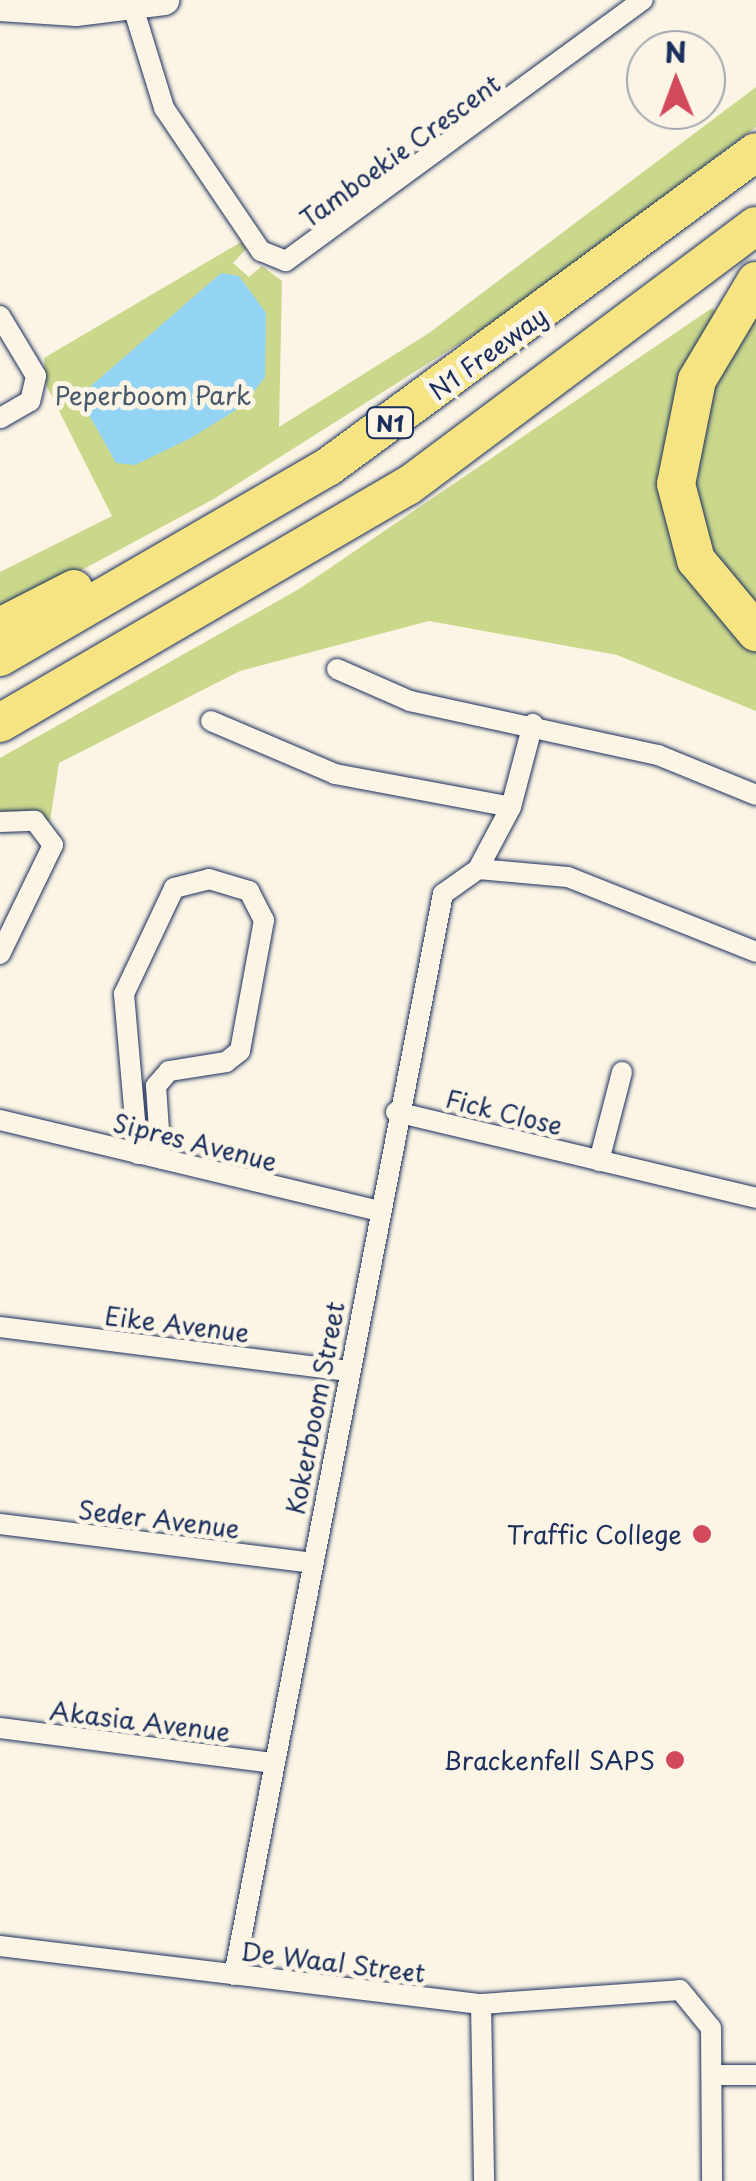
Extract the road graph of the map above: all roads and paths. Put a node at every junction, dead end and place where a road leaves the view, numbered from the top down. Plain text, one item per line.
1 (164, 0) edge
2 (642, 0) edge
3 (0, 6) edge
4 (133, 7) junction
5 (756, 152) edge
6 (756, 226) edge
7 (756, 280) edge
8 (0, 316) edge
9 (0, 418) edge
10 (328, 468) junction
11 (0, 627) edge
12 (756, 632) edge
13 (0, 657) edge
14 (337, 670) dead end
15 (58, 690) junction
16 (211, 721) dead end
17 (0, 723) edge
18 (533, 724) junction
19 (0, 742) edge
20 (756, 795) edge
21 (510, 807) junction
22 (0, 822) edge
23 (478, 870) junction
24 (756, 952) edge
25 (0, 954) edge
26 (622, 1072) dead end
27 (396, 1112) junction
28 (0, 1120) edge
29 (138, 1154) junction
30 (161, 1159) junction
31 (600, 1161) junction
32 (756, 1198) edge
33 (378, 1211) junction
34 (0, 1327) edge
35 (348, 1371) junction
36 (0, 1524) edge
37 (312, 1563) junction
38 (0, 1728) edge
39 (274, 1763) junction
40 (0, 1946) edge
41 (234, 1975) junction
42 (481, 2004) junction
43 (756, 2075) edge
44 (714, 2076) junction
45 (484, 2181) edge
46 (712, 2181) edge

1 - 4 street
2 - 4 street, Tamboekie Crescent
3 - 4 street
5 - 10 highway, N1 Freeway / N1
6 - 15 highway, N1
7 - 12 highway
8 - 9 street
10 - 11 highway
10 - 13 highway, N1 Freeway / N1
14 - 18 street
15 - 17 highway, N1
15 - 19 highway
16 - 21 street
18 - 20 street
18 - 21 street
21 - 23 street
22 - 25 street
23 - 24 street
23 - 27 street, Kokerboom Street
26 - 31 street
27 - 31 street, Fick Close
27 - 33 street, Kokerboom Street
28 - 29 street, Sipres Avenue
29 - 30 street, Sipres Avenue
29 - 30 street
30 - 33 street, Sipres Avenue
31 - 32 street, Fick Close
33 - 35 street, Kokerboom Street
34 - 35 street, Eike Avenue
35 - 37 street, Kokerboom Street
36 - 37 street, Seder Avenue
37 - 39 street, Kokerboom Street
38 - 39 street, Akasia Avenue
39 - 41 street, Kokerboom Street
40 - 41 street, De Waal Street
41 - 42 street, De Waal Street
42 - 44 street, De Waal Street
42 - 45 street
43 - 44 street
44 - 46 street

